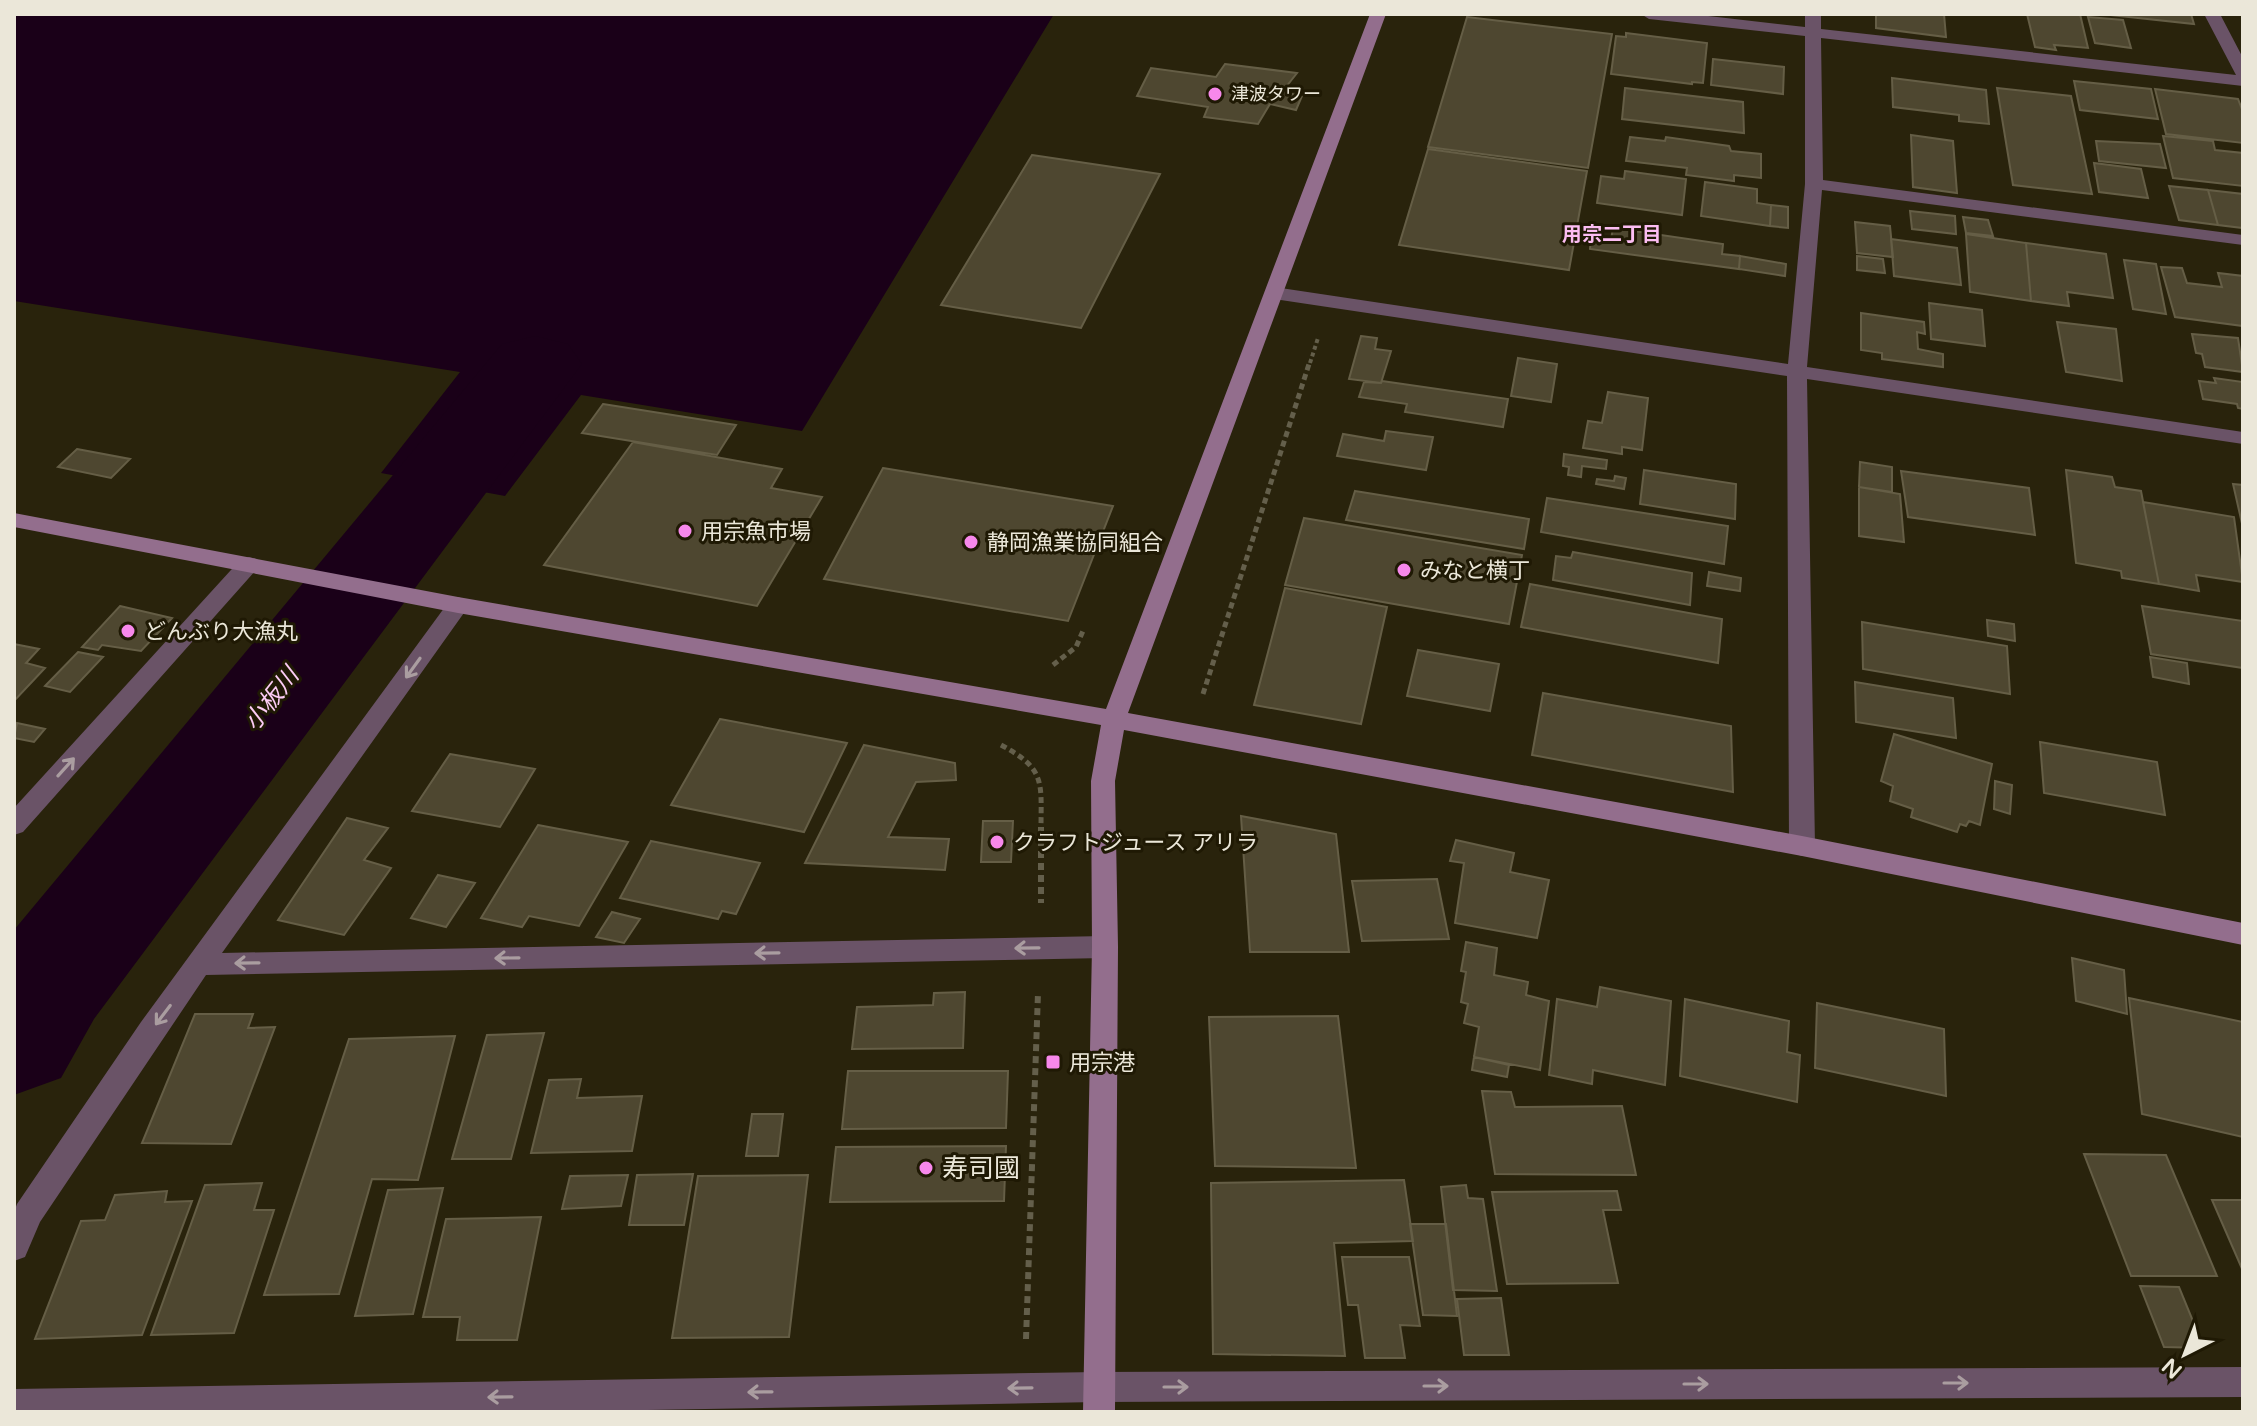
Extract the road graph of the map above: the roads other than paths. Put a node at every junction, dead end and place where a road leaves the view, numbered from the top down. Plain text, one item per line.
1 (1378, 14) edge
2 (1649, 14) edge
3 (2212, 14) edge
4 (1813, 23) edge
5 (2243, 74) edge
6 (2243, 81) edge
7 (1814, 184) junction
8 (2243, 240) edge
9 (1274, 293) junction
10 (1797, 371) junction
11 (2243, 438) edge
12 (14, 520) edge
13 (256, 565) junction
14 (452, 603) junction
15 (1114, 719) junction
16 (14, 825) edge
17 (1802, 846) junction
18 (2243, 934) edge
19 (1105, 947) junction
20 (201, 964) junction
21 (14, 1247) edge
22 (2243, 1382) edge
23 (1098, 1400) edge
24 (14, 1405) edge

1 - 9 street
2 - 4 street
3 - 5 street
4 - 6 street
4 - 7 street
7 - 8 street
7 - 10 street
9 - 10 street
9 - 15 street
10 - 11 street
10 - 17 street
12 - 13 street
13 - 14 street
16 -> 13 street
14 - 15 street
14 -> 20 street
15 - 17 street
15 - 19 street
17 - 18 street
19 -> 20 street
19 - 23 street
20 -> 21 street
23 -> 22 street
23 -> 24 street

